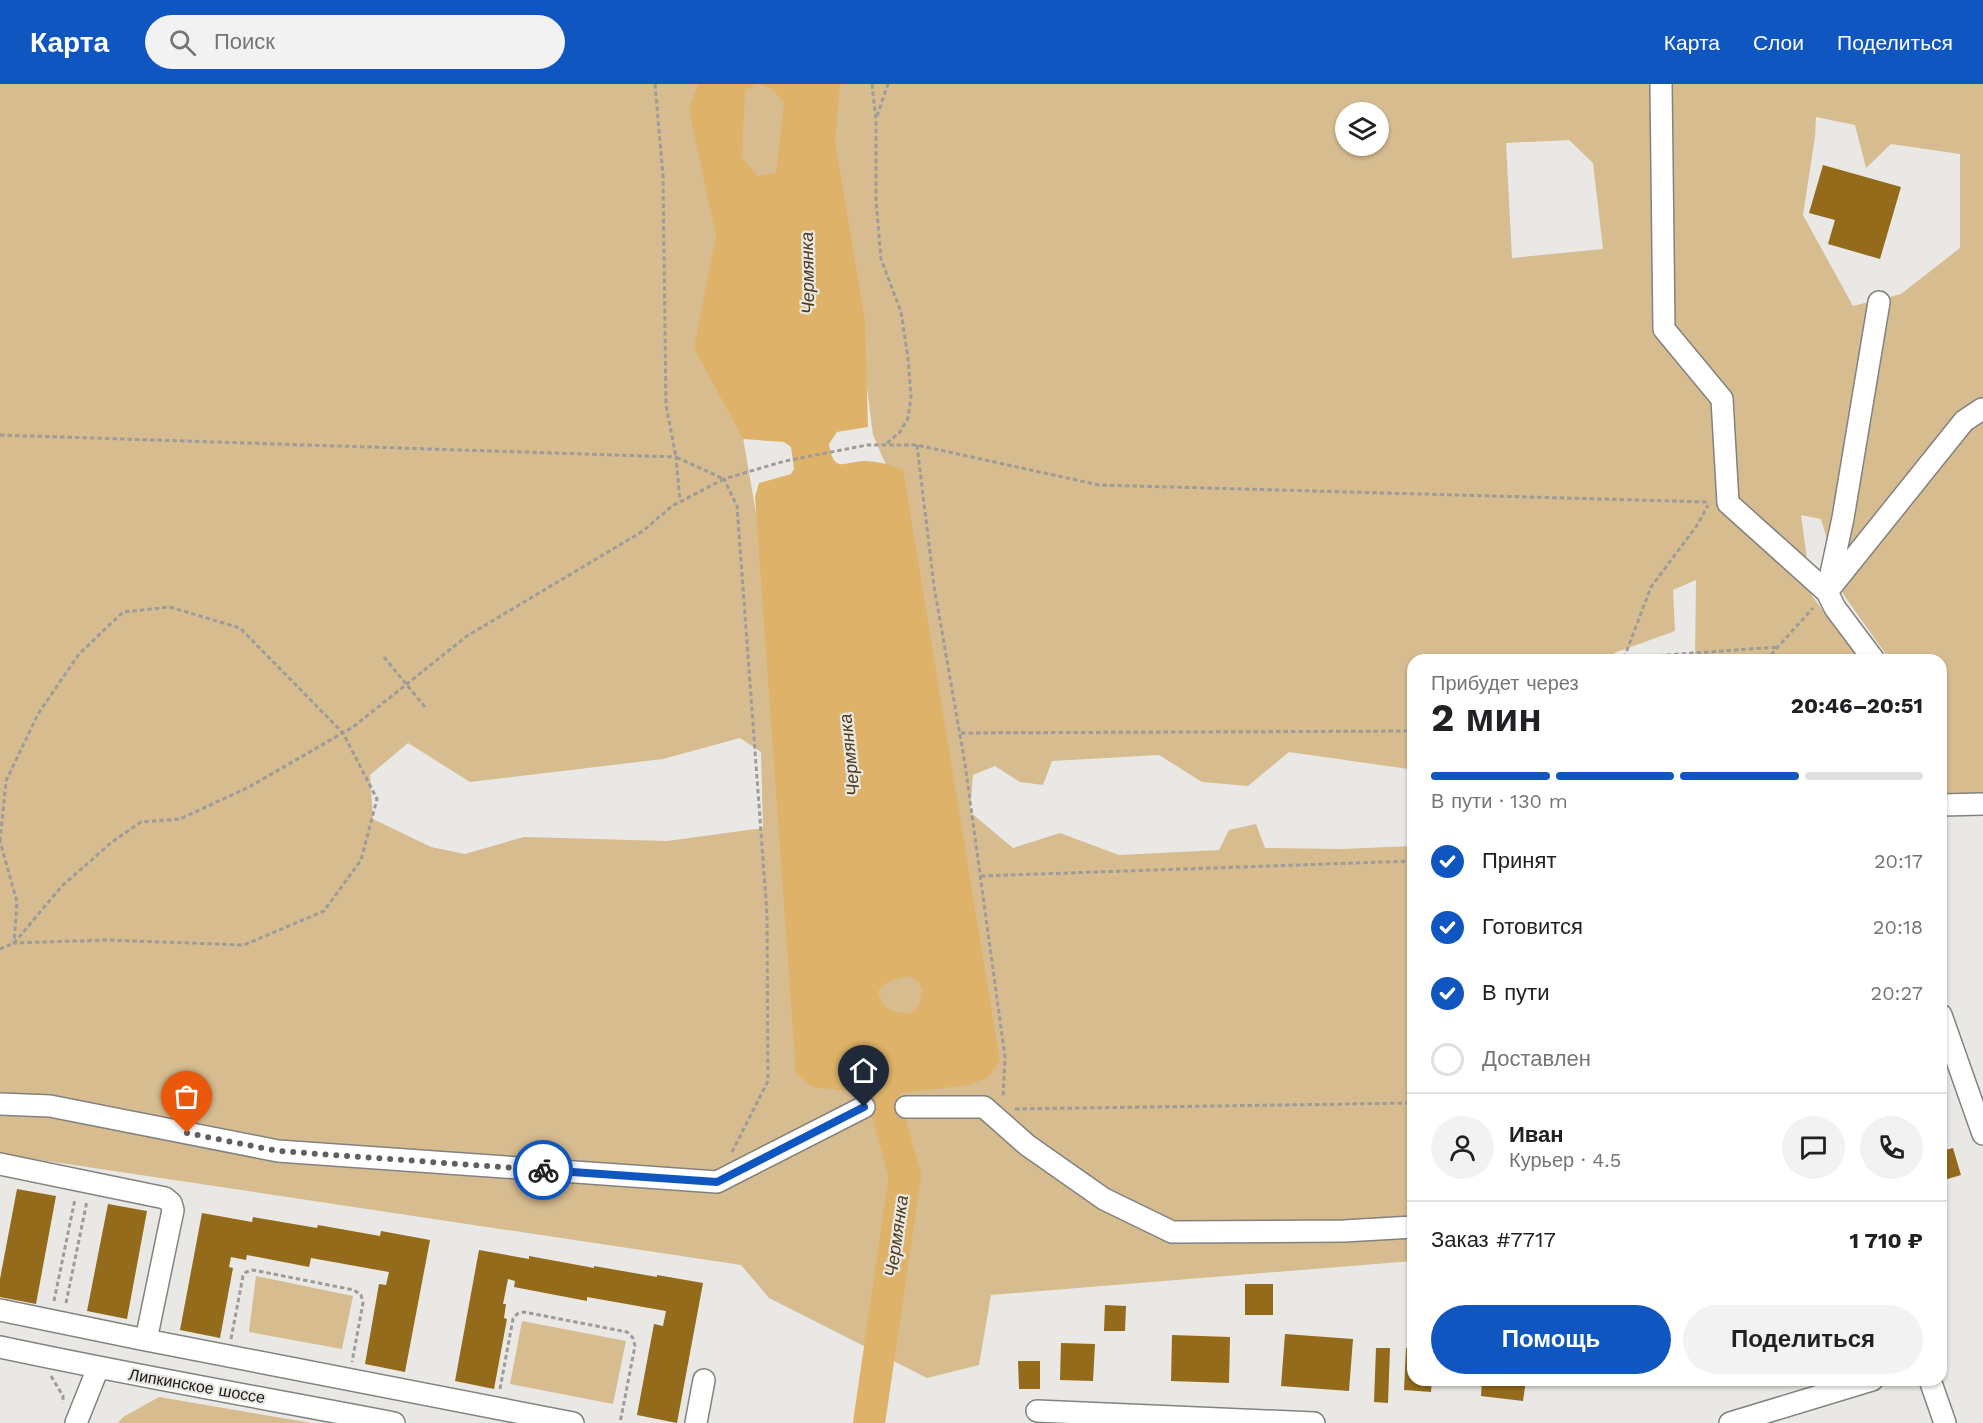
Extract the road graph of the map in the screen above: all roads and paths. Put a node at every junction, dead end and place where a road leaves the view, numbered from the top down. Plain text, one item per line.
1 (655, 84) edge
2 (872, 84) edge
3 (888, 84) edge
4 (1661, 84) edge
5 (876, 120) junction
6 (1879, 302) dead end
7 (1983, 409) edge
8 (0, 435) edge
9 (885, 445) junction
10 (917, 445) junction
11 (676, 457) junction
12 (724, 479) junction
13 (680, 501) junction
14 (1827, 592) junction
15 (1778, 647) junction
16 (1626, 654) edge
17 (1688, 654) edge
18 (1772, 654) edge
19 (1870, 654) edge
20 (384, 657) dead end
21 (406, 684) junction
22 (425, 707) dead end
23 (1407, 731) edge
24 (961, 732) junction
25 (343, 733) junction
26 (1983, 804) edge
27 (1947, 805) edge
28 (0, 841) edge
29 (1407, 861) edge
30 (981, 876) junction
31 (14, 943) junction
32 (0, 949) edge
33 (1947, 1032) edge
34 (993, 1103) junction
35 (1407, 1103) edge
36 (0, 1104) edge
37 (864, 1107) dead end
38 (906, 1107) dead end
39 (1983, 1134) edge
40 (0, 1164) edge
41 (85, 1181) junction
42 (717, 1182) junction
43 (1407, 1227) edge
44 (0, 1310) edge
45 (56, 1322) junction
46 (146, 1340) junction
47 (0, 1347) edge
48 (227, 1356) junction
49 (98, 1368) junction
50 (348, 1379) junction
51 (704, 1380) dead end
52 (1852, 1386) edge
53 (1932, 1386) edge
54 (496, 1408) junction
55 (1037, 1411) dead end
56 (1174, 1420) edge
57 (76, 1423) edge
58 (394, 1423) edge
59 (573, 1423) edge
60 (620, 1423) edge
61 (696, 1423) edge
62 (1314, 1423) edge
63 (1730, 1423) edge
64 (1945, 1423) edge

1 - 11 path
2 - 5 path
3 - 5 path
4 - 14 street
5 - 9 path
6 - 14 street
7 - 14 street
8 - 11 path
9 - 10 path
9 - 12 path
10 - 16 path
10 - 24 path
11 - 12 path
11 - 13 path
12 - 13 path
12 - 42 path
13 - 21 path
14 - 15 path
14 - 19 street
15 - 17 path
15 - 18 path
20 - 21 path
21 - 22 path
21 - 25 path
23 - 24 path
24 - 30 path
25 - 28 path
25 - 31 path
25 - 31 path
26 - 27 street
28 - 31 path
29 - 30 path
30 - 34 path
31 - 32 path
33 - 39 street
34 - 35 path
34 - 38 street
34 - 43 street
36 - 42 street
37 - 42 street
40 - 41 street
41 - 45 path
41 - 45 path
41 - 46 street
44 - 45 street
45 - 46 street
46 - 48 street
47 - 49 street, Липкинское шоссе
48 - 50 street
48 - 50 path
49 - 57 street
49 - 58 street, Липкинское шоссе
50 - 54 street
51 - 61 street
52 - 63 street
53 - 64 street
54 - 59 street
54 - 60 path
55 - 56 street
56 - 62 street

